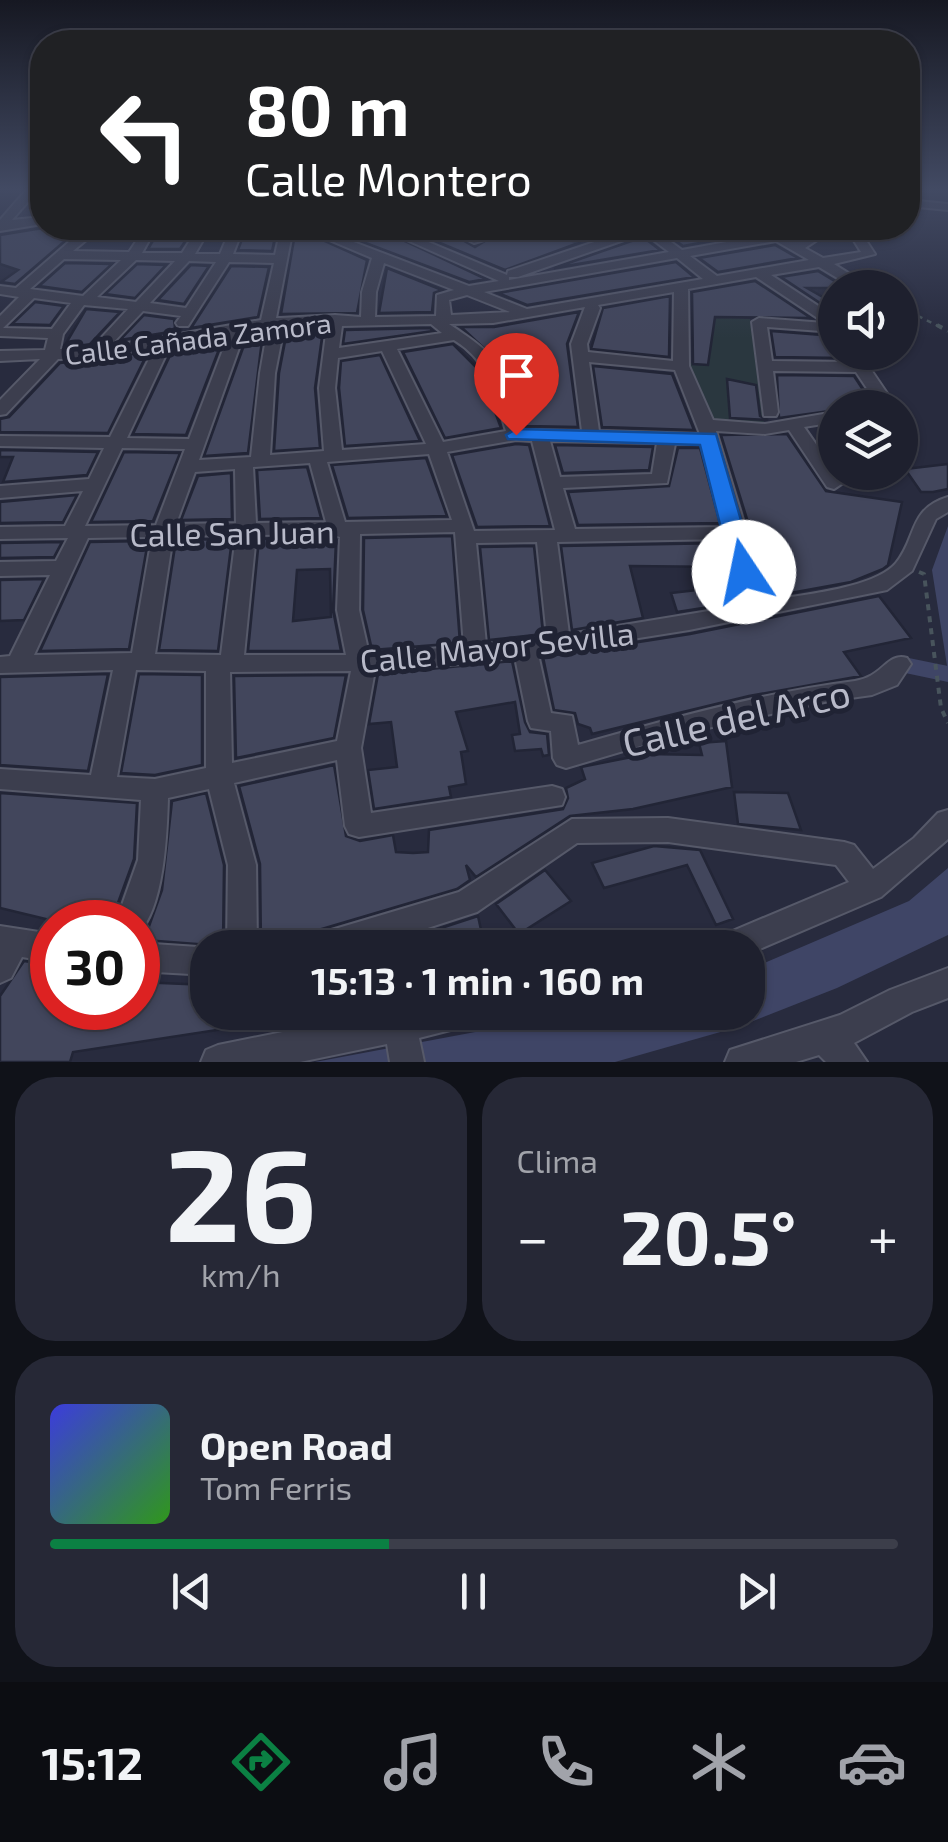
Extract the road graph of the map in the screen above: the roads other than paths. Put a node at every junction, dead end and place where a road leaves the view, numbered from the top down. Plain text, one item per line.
1 (77, 240) edge
2 (143, 240) edge
3 (197, 240) edge
4 (232, 240) edge
5 (283, 240) edge
6 (346, 240) edge
7 (414, 240) edge
8 (610, 240) edge
9 (660, 240) edge
10 (760, 240) edge
11 (784, 240) edge
12 (809, 240) edge
13 (859, 240) edge
14 (798, 247) junction
15 (61, 254) junction
16 (380, 254) junction
17 (678, 254) junction
18 (134, 256) junction
19 (186, 257) junction
20 (225, 258) junction
21 (278, 259) junction
22 (824, 262) junction
23 (479, 268) junction
24 (837, 270) edge
25 (760, 274) junction
26 (503, 278) junction
27 (447, 280) junction
28 (716, 282) junction
29 (681, 287) junction
30 (0, 290) edge
31 (472, 290) junction
32 (23, 294) junction
33 (83, 300) junction
34 (590, 303) junction
35 (139, 306) junction
36 (528, 314) junction
37 (818, 314) edge
38 (186, 315) junction
39 (335, 319) junction
40 (368, 319) junction
41 (273, 322) junction
42 (0, 324) edge
43 (444, 325) junction
44 (818, 325) edge
45 (245, 327) junction
46 (0, 332) edge
47 (56, 334) junction
48 (172, 340) junction
49 (387, 346) junction
50 (95, 353) junction
51 (334, 354) junction
52 (0, 356) edge
53 (580, 356) junction
54 (51, 357) junction
55 (818, 363) edge
56 (680, 366) junction
57 (765, 366) junction
58 (0, 410) edge
59 (770, 412) dead end
60 (818, 420) edge
61 (792, 422) junction
62 (707, 432) junction
63 (516, 435) junction
64 (591, 436) junction
65 (540, 437) junction
66 (667, 438) junction
67 (0, 441) edge
68 (192, 444) junction
69 (435, 445) junction
70 (114, 446) junction
71 (325, 456) junction
72 (818, 460) edge
73 (252, 462) junction
74 (185, 467) junction
75 (553, 483) junction
76 (96, 484) junction
77 (0, 492) edge
78 (948, 503) edge
79 (344, 530) junction
80 (464, 532) junction
81 (0, 533) edge
82 (76, 533) junction
83 (163, 533) junction
84 (246, 533) junction
85 (737, 533) junction
86 (556, 534) junction
87 (0, 568) edge
88 (62, 568) junction
89 (751, 611) junction
90 (559, 644) junction
91 (525, 648) junction
92 (476, 655) junction
93 (225, 661) junction
94 (134, 662) junction
95 (362, 662) junction
96 (9, 664) edge
97 (898, 664) dead end
98 (348, 748) junction
99 (219, 777) junction
100 (0, 779) edge
101 (102, 787) junction
102 (155, 790) junction
103 (552, 796) dead end
104 (948, 821) edge
105 (871, 888) junction
106 (139, 900) edge
107 (242, 930) edge
108 (378, 930) edge
109 (765, 932) edge
110 (30, 949) edge
111 (4, 950) edge
112 (160, 958) edge
113 (190, 959) edge
114 (948, 983) edge
115 (350, 1030) edge
116 (402, 1030) edge
117 (822, 1035) junction
118 (218, 1062) edge
119 (408, 1062) edge
120 (742, 1062) edge
121 (850, 1062) edge

1 - 15 street
2 - 18 street
3 - 19 street
4 - 20 street
5 - 21 street
6 - 16 street
7 - 23 street
8 - 26 street
9 - 17 street
10 - 17 street
11 - 14 street
12 - 14 street
13 - 22 street, Calle Cañada Zamora
14 - 22 street
15 - 18 street
15 - 32 street
16 - 27 street
16 - 40 street
17 - 28 street
17 - 31 street
18 - 19 street
18 - 33 street
19 - 20 street
19 - 35 street
20 - 21 street
20 - 38 street
21 - 41 street
22 - 24 street
22 - 25 street, Calle Cañada Zamora
23 - 26 street
23 - 27 street
25 - 28 street, Calle Cañada Zamora
25 - 37 street
26 - 31 street
27 - 31 street
28 - 29 street, Calle Cañada Zamora
29 - 34 street, Calle Cañada Zamora
29 - 56 street
30 - 32 street
31 - 36 street
31 - 43 street
32 - 33 street
32 - 42 street
33 - 35 street
33 - 47 street
34 - 36 street, Calle Cañada Zamora
34 - 53 street
35 - 38 street
35 - 50 street
36 - 43 street, Calle Cañada Zamora
38 - 45 street
38 - 48 street
39 - 40 street, Calle Cañada Zamora
39 - 41 street, Calle Cañada Zamora
39 - 51 street
40 - 43 street, Calle Cañada Zamora
41 - 45 street, Calle Cañada Zamora
41 - 73 street
43 - 49 street
43 - 63 street
44 - 57 street
45 - 48 street, Calle Cañada Zamora
45 - 68 street
46 - 47 street
47 - 54 street
48 - 50 street, Calle Cañada Zamora
48 - 70 street
49 - 51 street
49 - 69 street
50 - 54 street, Calle Cañada Zamora
51 - 71 street
52 - 54 street, Calle Cañada Zamora
53 - 56 street
53 - 64 street
54 - 58 street
55 - 57 street
56 - 62 street
57 - 59 street
60 - 61 street
61 - 62 street
61 - 72 street
62 - 66 street
62 - 85 street
63 - 65 street
63 - 69 street
64 - 65 street
64 - 66 street
65 - 75 street
66 - 75 street
67 - 70 street
68 - 70 street
68 - 74 street
69 - 71 street
69 - 80 street
70 - 76 street
71 - 73 street
71 - 79 street
73 - 74 street
73 - 84 street
74 - 83 street
75 - 86 street
76 - 77 street
76 - 82 street
78 - 89 street, Calle Mayor Sevilla
79 - 80 street, Calle San Juan
79 - 84 street, Calle San Juan
79 - 95 street
80 - 86 street, Calle San Juan
80 - 92 street
81 - 82 street, Calle San Juan
82 - 83 street, Calle San Juan
82 - 88 street
83 - 84 street, Calle San Juan
83 - 94 street
84 - 93 street
85 - 86 street, Calle San Juan
85 - 89 street
86 - 90 street
87 - 88 street
88 - 96 street
89 - 90 street, Calle Mayor Sevilla
90 - 91 street, Calle Mayor Sevilla
91 - 92 street, Calle Mayor Sevilla
91 - 97 street, Calle del Arco
92 - 95 street, Calle Mayor Sevilla
93 - 94 street, Calle Mayor Sevilla
93 - 95 street, Calle Mayor Sevilla
93 - 99 street
94 - 96 street, Calle Mayor Sevilla
94 - 101 street
95 - 98 street
98 - 99 street
98 - 103 street
99 - 102 street
99 - 107 street
100 - 101 street
101 - 102 street
102 - 106 street
104 - 105 street
105 - 108 street
105 - 109 street
110 - 111 street
112 - 113 street
114 - 117 street
115 - 118 street
116 - 119 street
117 - 120 street
117 - 121 street

